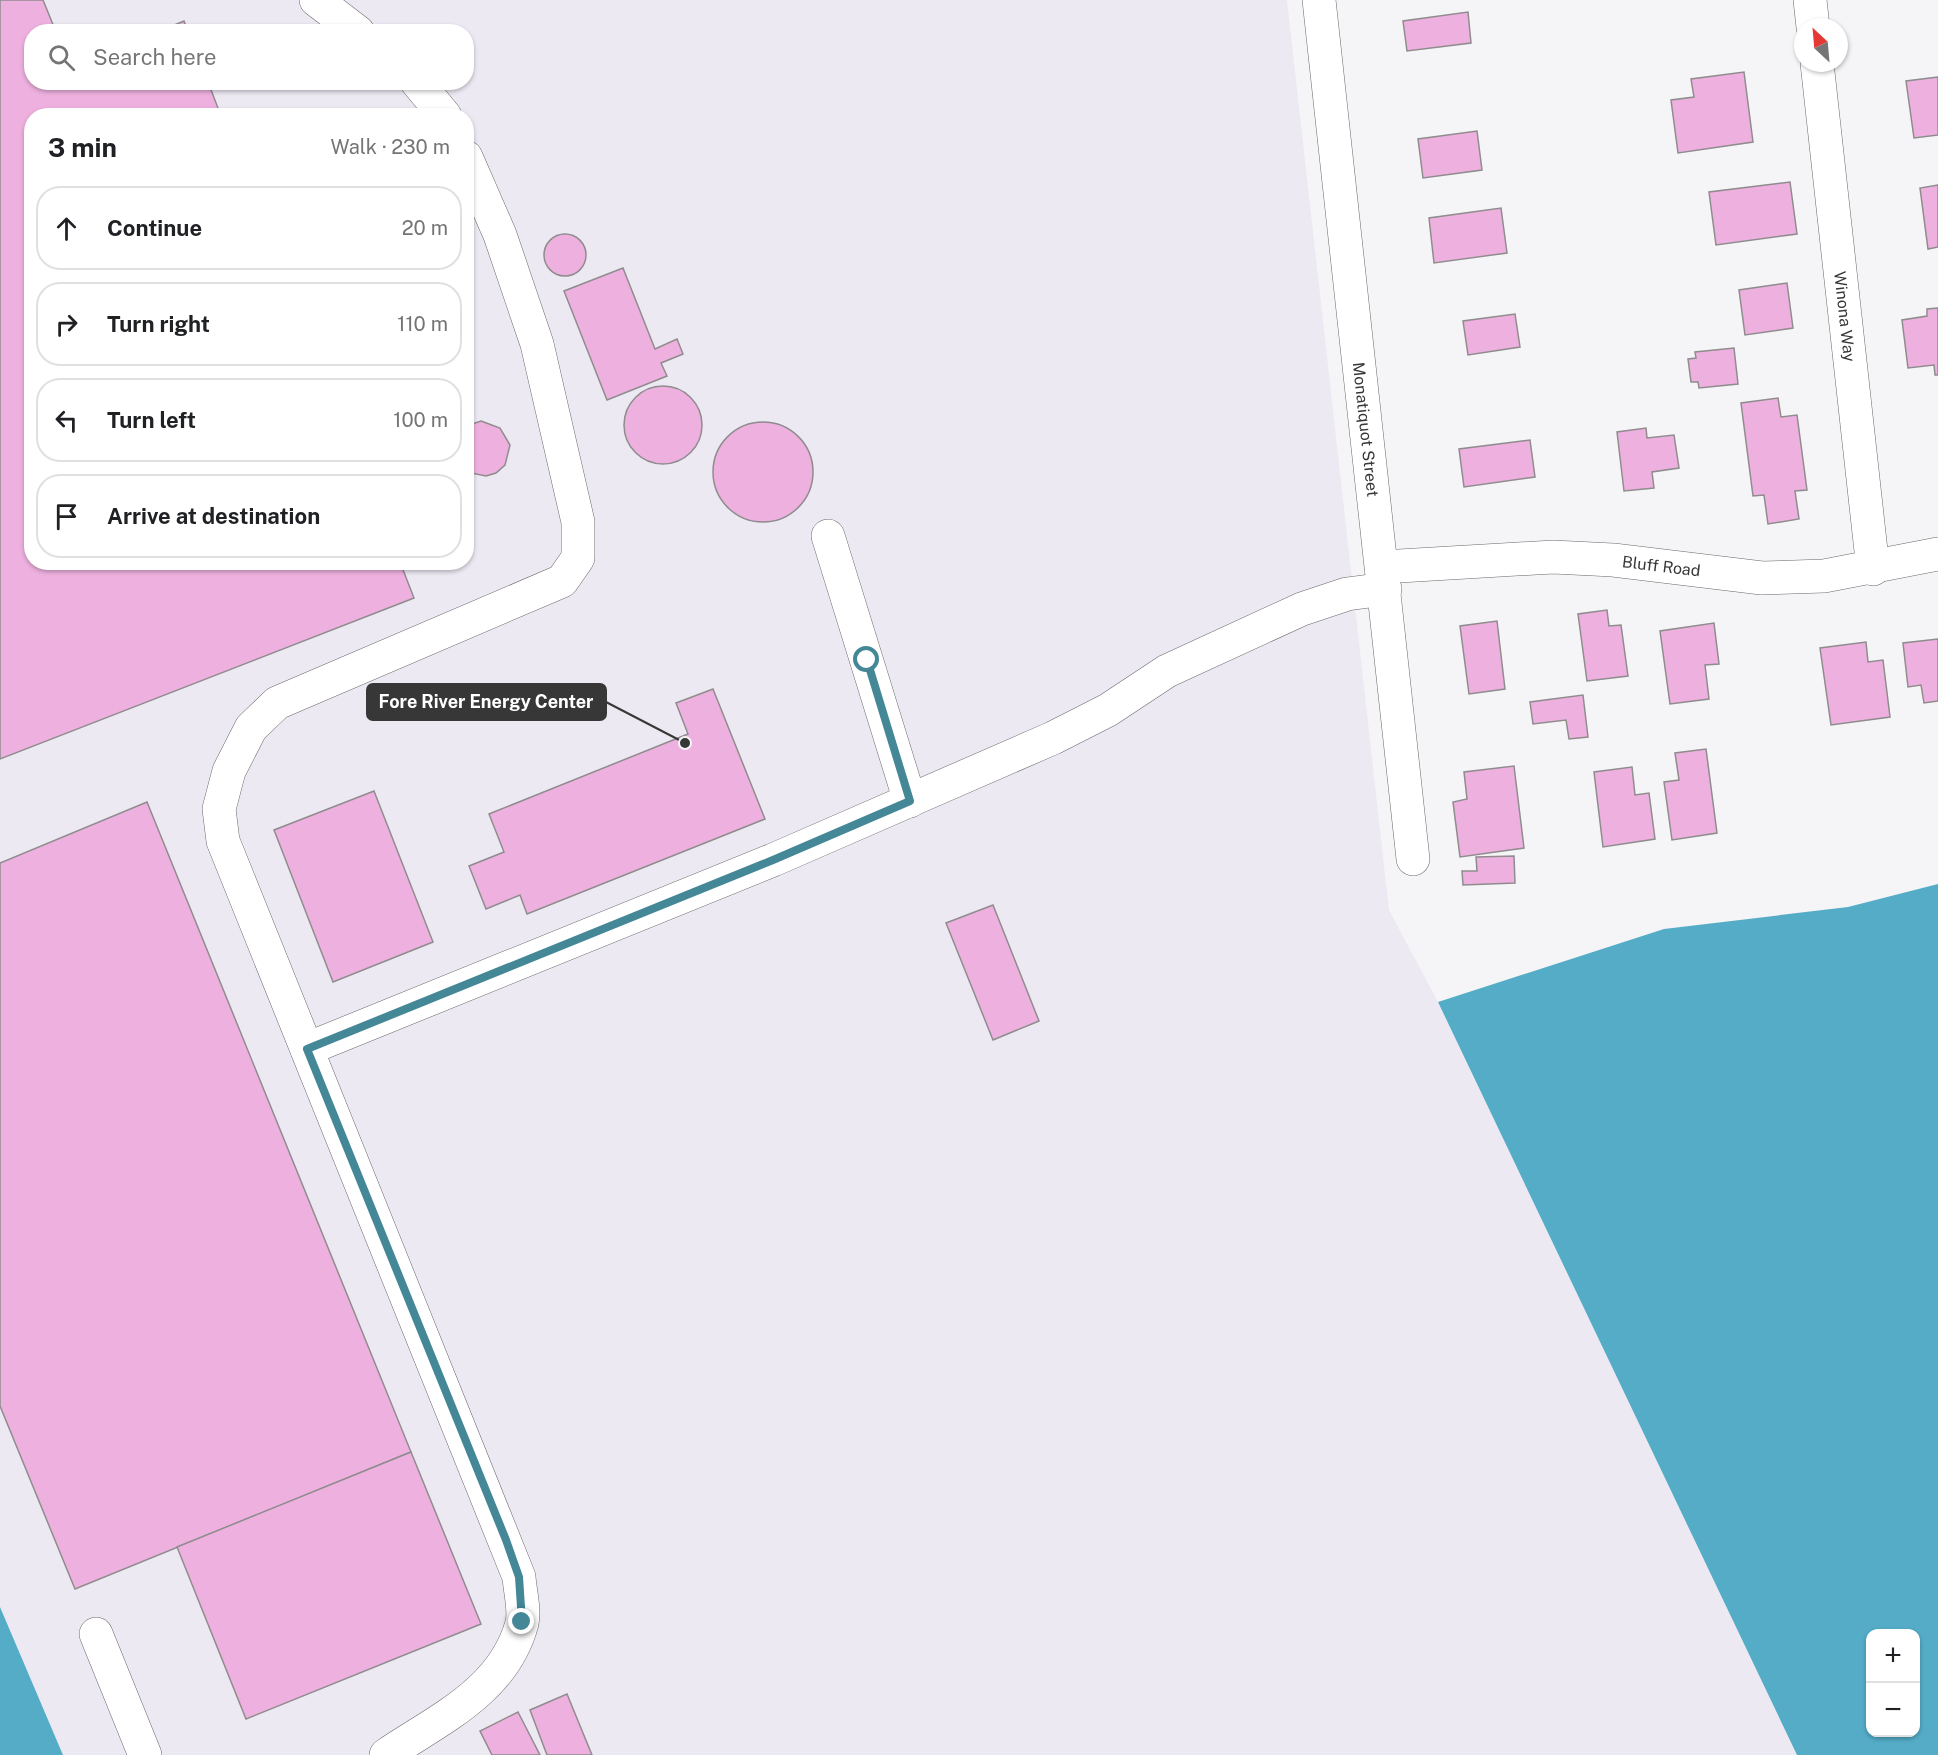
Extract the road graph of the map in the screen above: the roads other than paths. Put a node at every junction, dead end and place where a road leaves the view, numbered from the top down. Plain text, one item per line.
1 (316, 0) edge
2 (1319, 0) edge
3 (1810, 0) edge
4 (1812, 18) edge
5 (348, 24) edge
6 (1818, 72) edge
7 (424, 90) edge
8 (438, 108) edge
9 (474, 175) edge
10 (828, 536) dead end
11 (1938, 554) edge
12 (1873, 568) junction
13 (1384, 578) junction
14 (910, 801) junction
15 (1413, 859) dead end
16 (307, 1049) junction
17 (96, 1634) dead end
18 (145, 1755) edge
19 (386, 1755) edge

1 - 5 street
2 - 13 street, Monatiquot Street
3 - 4 street
6 - 12 street, Winona Way
7 - 8 street
9 - 16 street
10 - 14 street
11 - 12 street, Bluff Road
12 - 13 street, Bluff Road
13 - 14 street, Bluff Road
13 - 15 street, Monatiquot Street
14 - 16 street, Bluff Road
16 - 19 street
17 - 18 street

